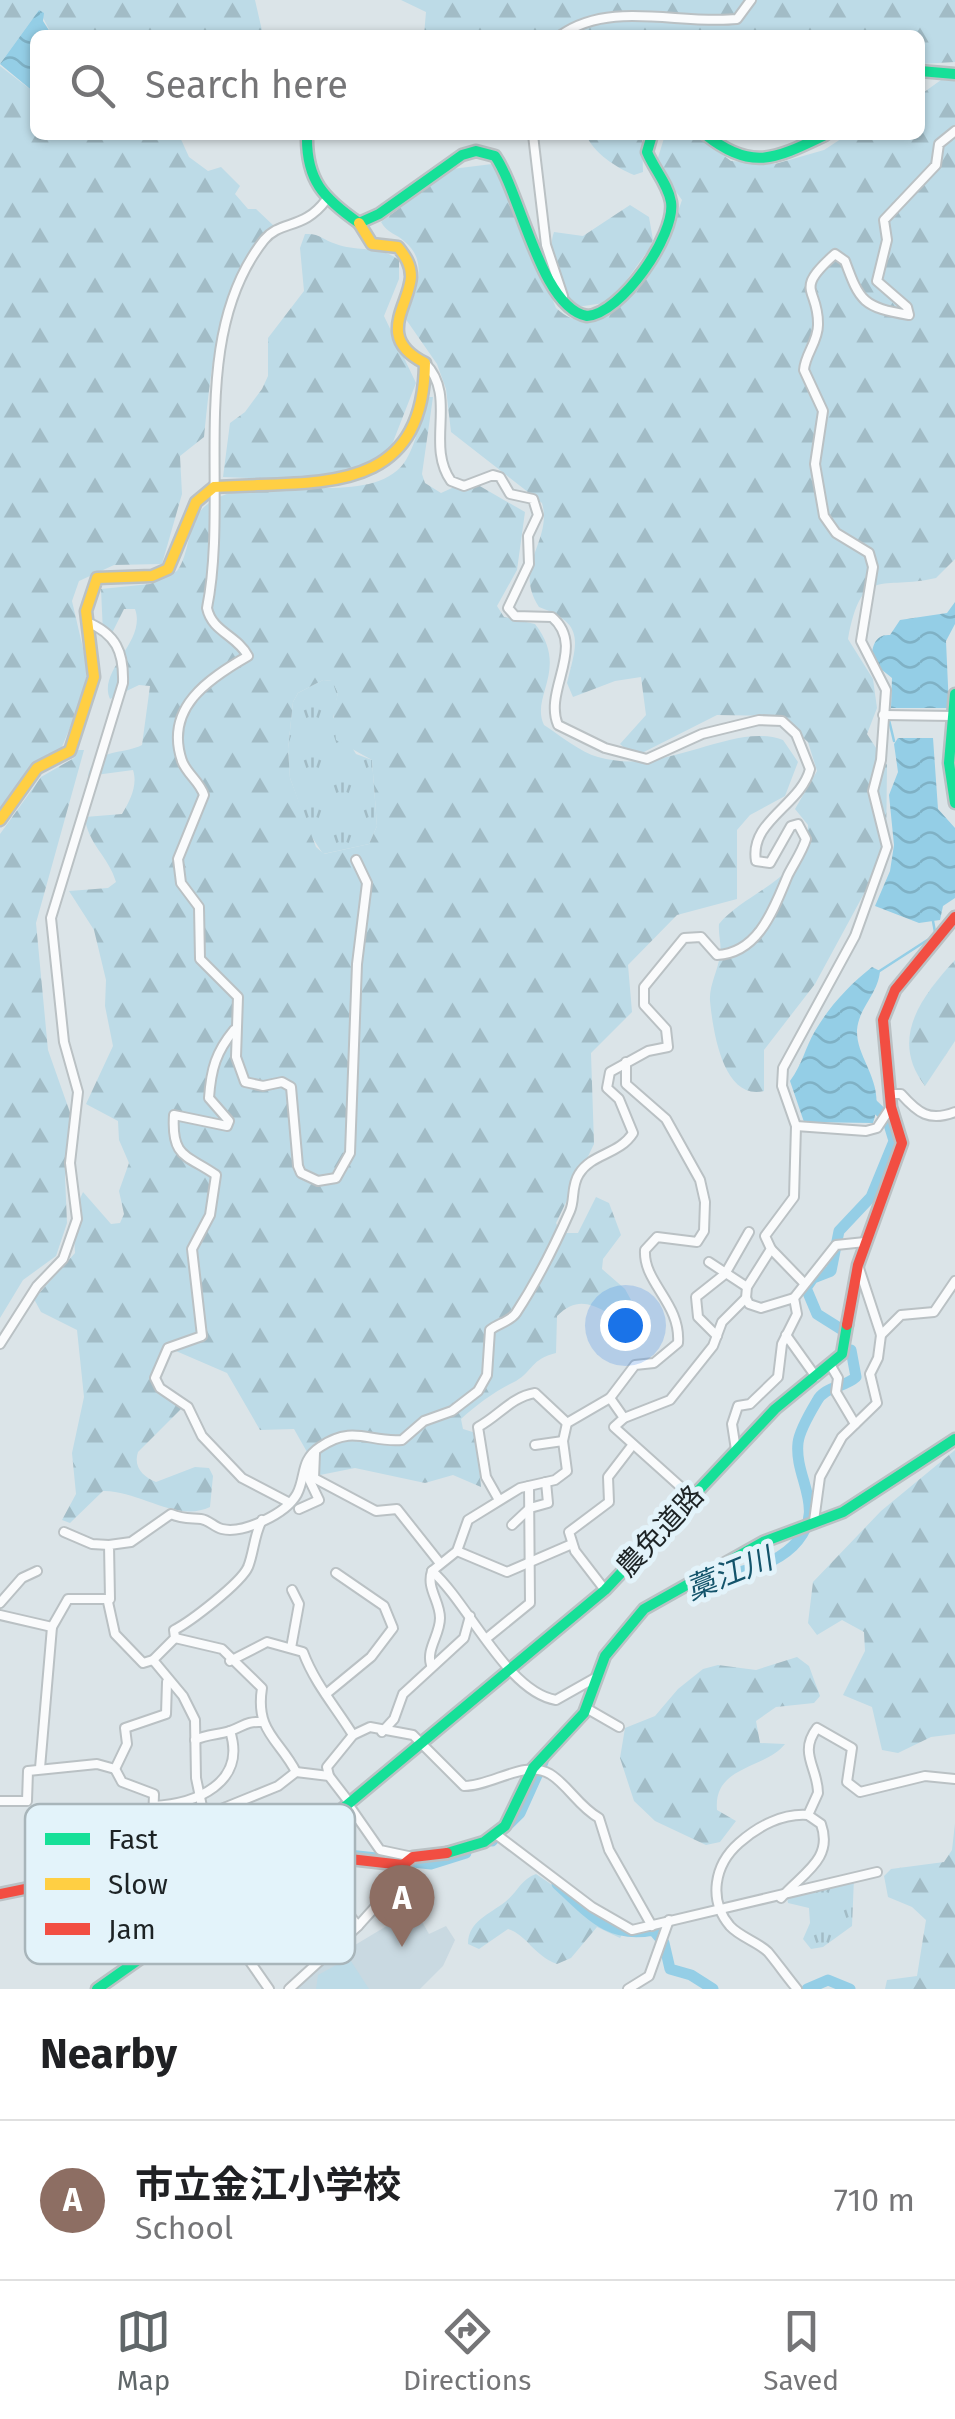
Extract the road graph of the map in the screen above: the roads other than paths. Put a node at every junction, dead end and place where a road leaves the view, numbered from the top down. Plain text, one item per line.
1 (751, 0) edge
2 (571, 30) edge
3 (925, 71) edge
4 (955, 74) edge
5 (955, 131) edge
6 (307, 140) edge
7 (534, 140) edge
8 (650, 140) edge
9 (711, 140) edge
10 (812, 140) edge
11 (326, 200) junction
12 (359, 223) junction
13 (579, 315) junction
14 (425, 363) junction
15 (214, 487) junction
16 (87, 622) junction
17 (955, 694) edge
18 (883, 714) junction
19 (953, 716) edge
20 (955, 803) edge
21 (0, 820) edge
22 (356, 860) dead end
23 (955, 917) edge
24 (234, 1030) junction
25 (626, 1062) junction
26 (890, 1094) junction
27 (886, 1112) junction
28 (955, 1112) edge
29 (796, 1126) junction
30 (749, 1232) dead end
31 (866, 1242) junction
32 (771, 1249) junction
33 (710, 1262) dead end
34 (858, 1265) junction
35 (725, 1274) junction
36 (804, 1282) junction
37 (955, 1282) edge
38 (747, 1287) junction
39 (746, 1298) junction
40 (794, 1298) junction
41 (786, 1335) junction
42 (881, 1335) junction
43 (716, 1336) junction
44 (0, 1344) edge
45 (831, 1366) junction
46 (816, 1376) junction
47 (610, 1398) junction
48 (624, 1418) junction
49 (567, 1423) junction
50 (855, 1424) junction
51 (955, 1439) edge
52 (563, 1441) junction
53 (535, 1446) dead end
54 (631, 1447) junction
55 (316, 1450) junction
56 (736, 1450) junction
57 (312, 1464) junction
58 (546, 1482) junction
59 (529, 1486) junction
60 (692, 1497) junction
61 (500, 1500) junction
62 (294, 1506) junction
63 (530, 1508) junction
64 (262, 1520) junction
65 (809, 1523) junction
66 (512, 1524) dead end
67 (64, 1532) dead end
68 (109, 1544) junction
69 (572, 1544) junction
70 (457, 1550) junction
71 (438, 1562) junction
72 (530, 1565) junction
73 (37, 1571) dead end
74 (432, 1571) junction
75 (336, 1573) dead end
76 (292, 1590) dead end
77 (606, 1590) junction
78 (108, 1602) junction
79 (0, 1603) edge
80 (0, 1615) edge
81 (470, 1616) junction
82 (52, 1627) junction
83 (176, 1638) junction
84 (487, 1638) junction
85 (291, 1648) junction
86 (153, 1660) junction
87 (230, 1661) junction
88 (432, 1666) junction
89 (511, 1669) junction
90 (595, 1678) junction
91 (168, 1682) junction
92 (326, 1694) junction
93 (589, 1710) junction
94 (264, 1722) junction
95 (619, 1727) dead end
96 (230, 1730) junction
97 (382, 1732) junction
98 (353, 1735) junction
99 (195, 1740) junction
100 (420, 1742) junction
101 (40, 1768) junction
102 (536, 1769) junction
103 (115, 1770) junction
104 (296, 1772) junction
105 (329, 1776) junction
106 (955, 1779) edge
107 (202, 1797) junction
108 (0, 1801) edge
109 (348, 1803) joint
110 (154, 1804) edge
111 (182, 1804) edge
112 (203, 1804) edge
113 (234, 1804) edge
114 (355, 1813) edge
115 (808, 1814) junction
116 (497, 1835) junction
117 (355, 1857) edge
118 (409, 1861) junction
119 (877, 1872) dead end
120 (25, 1888) edge
121 (0, 1894) edge
122 (782, 1898) junction
123 (720, 1910) junction
124 (669, 1920) junction
125 (355, 1923) edge
126 (358, 1926) junction
127 (652, 1926) junction
128 (355, 1929) edge
129 (132, 1964) edge
130 (253, 1964) edge
131 (317, 1964) edge
132 (649, 1976) junction
133 (97, 1989) edge
134 (270, 1989) edge
135 (290, 1989) edge
136 (628, 1989) edge
137 (655, 1989) edge
138 (797, 1989) edge

1 - 2 street
3 - 4 street
5 - 18 street
6 - 11 street
7 - 13 street
8 - 13 street
9 - 10 street
11 - 12 street
11 - 15 street
12 - 13 street
12 - 14 street
14 - 15 street
14 - 25 street
15 - 16 street
15 - 24 street
16 - 21 street
16 - 44 street
17 - 19 street
18 - 19 street
18 - 29 street
19 - 20 street
22 - 24 street
23 - 26 street
24 - 62 street
25 - 47 street
25 - 55 street
26 - 27 street
26 - 28 street
27 - 29 street
27 - 31 street
29 - 32 street
30 - 35 street
31 - 34 street
31 - 36 street
32 - 36 street
32 - 38 street
33 - 35 street
34 - 42 street
34 - 45 street
35 - 38 street
35 - 43 street
36 - 40 street
37 - 42 street
38 - 39 street
39 - 40 street
39 - 43 street
40 - 41 street
41 - 46 street
41 - 56 street
42 - 50 street
43 - 48 street
45 - 46 street, 農免道路
45 - 50 street
46 - 56 street, 農免道路
47 - 48 street
47 - 49 street
48 - 54 street
49 - 52 street
49 - 61 street
50 - 65 street
51 - 65 street
52 - 53 street
52 - 58 street
54 - 60 street
54 - 69 street
55 - 57 street
55 - 62 street
56 - 60 street, 農免道路
57 - 62 street
57 - 71 street
58 - 59 street
58 - 63 street
59 - 61 street
59 - 63 street
60 - 77 street, 農免道路
61 - 70 street
62 - 64 street
63 - 66 street
63 - 72 street
64 - 68 street
64 - 83 street
65 - 90 street
67 - 68 street
68 - 78 street
69 - 72 street
69 - 77 street
70 - 71 street
70 - 72 street
71 - 74 street
72 - 84 street
73 - 79 street
74 - 81 street
74 - 88 street
75 - 92 street
76 - 85 street
77 - 89 street, 農免道路
78 - 82 street
78 - 86 street
80 - 82 street
81 - 84 street
81 - 88 street
82 - 101 street
83 - 86 street
83 - 87 street
84 - 89 street
85 - 87 street
85 - 92 street
86 - 91 street
87 - 94 street
88 - 97 street
89 - 90 street
89 - 100 street, 農免道路
90 - 93 street
91 - 99 street
91 - 103 street
92 - 98 street
93 - 95 street
93 - 102 street
94 - 96 street
94 - 104 street
96 - 99 street
96 - 107 street
97 - 98 street
97 - 100 street
98 - 105 street
99 - 107 street
100 - 102 street
100 - 109 street, 農免道路
101 - 103 street
101 - 108 street
102 - 116 street
102 - 127 street
103 - 110 street
104 - 105 street
104 - 113 street
105 - 109 street
106 - 115 street
107 - 111 street
107 - 112 street
114 - 118 street
115 - 122 street
115 - 123 street
116 - 118 street
116 - 127 street
117 - 118 street
118 - 126 street
119 - 122 street
120 - 121 street
122 - 123 street
123 - 124 street
123 - 138 street
124 - 127 street
124 - 132 street
125 - 126 street
126 - 128 street
129 - 133 street, 農免道路
130 - 134 street
131 - 135 street
132 - 136 street
132 - 137 street

